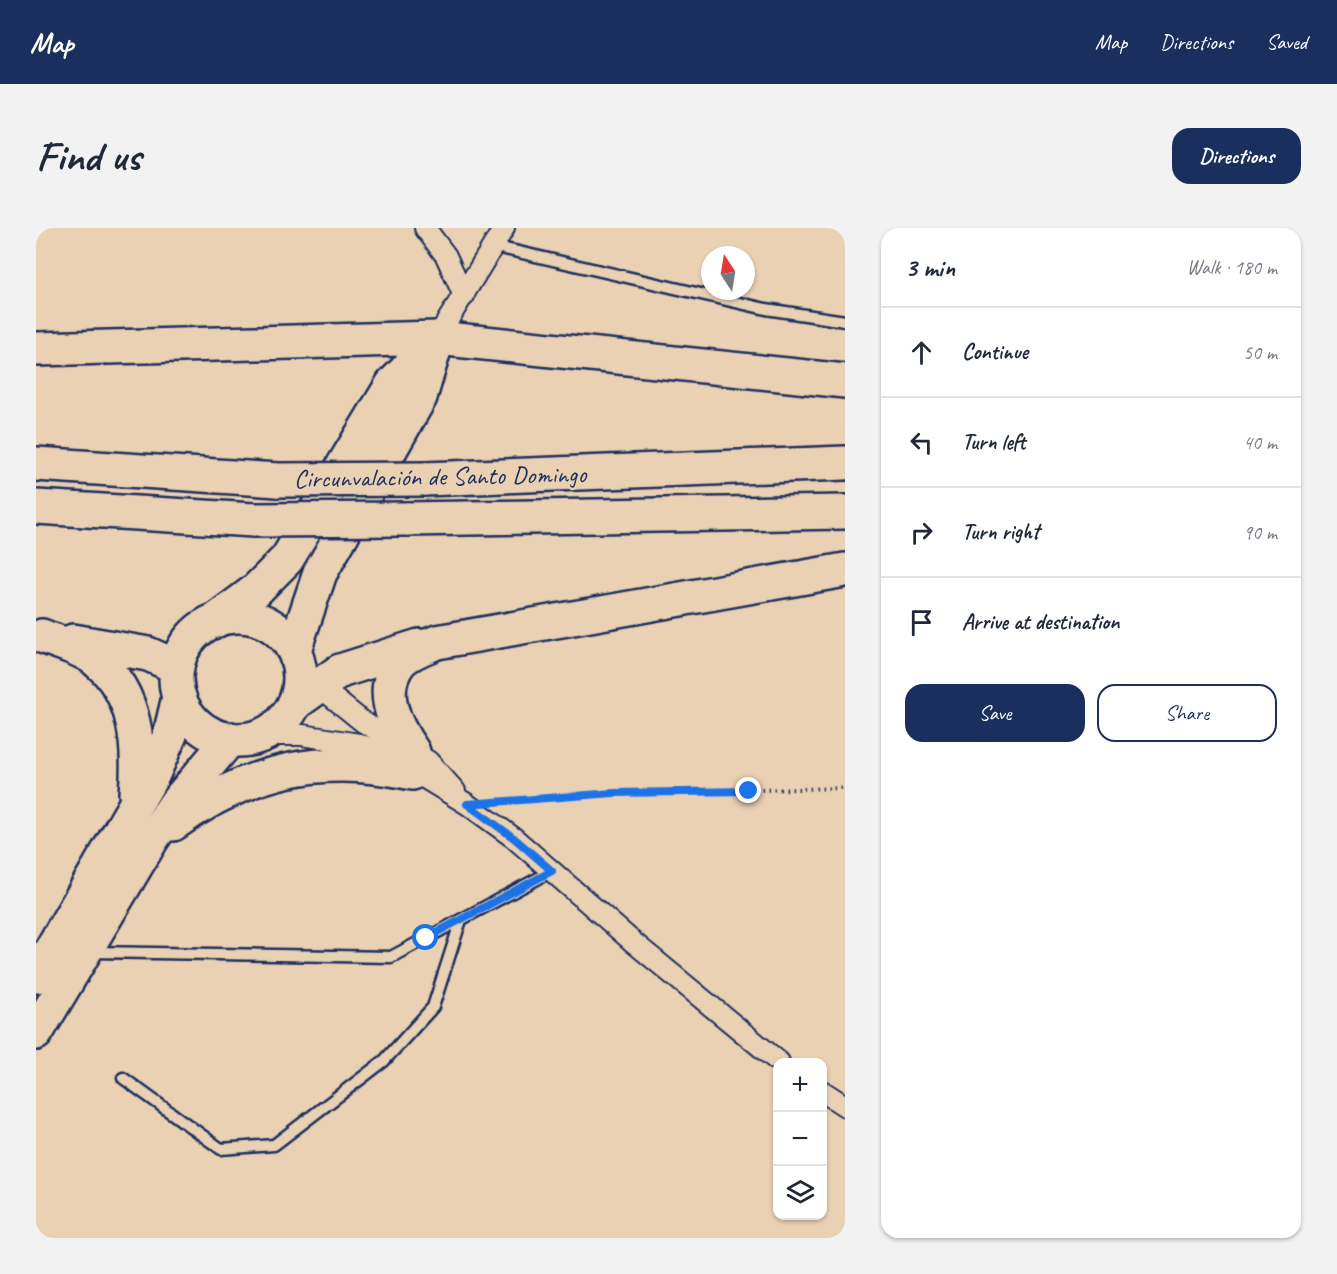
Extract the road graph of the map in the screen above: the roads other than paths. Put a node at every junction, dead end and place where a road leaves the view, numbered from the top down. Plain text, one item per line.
1 (425, 228) edge
2 (504, 228) edge
3 (492, 246) junction
4 (464, 296) junction
5 (845, 321) edge
6 (437, 338) junction
7 (36, 349) edge
8 (845, 381) edge
9 (845, 463) edge
10 (36, 464) edge
11 (36, 507) edge
12 (845, 512) edge
13 (845, 570) edge
14 (214, 621) junction
15 (39, 635) edge
16 (437, 642) junction
17 (302, 678) junction
18 (178, 682) junction
19 (263, 735) junction
20 (230, 739) junction
21 (413, 762) junction
22 (135, 804) junction
23 (152, 839) junction
24 (552, 871) junction
25 (461, 920) junction
26 (84, 952) junction
27 (36, 976) edge
28 (36, 1033) edge
29 (775, 1058) edge
30 (123, 1078) dead end
31 (827, 1094) edge
32 (845, 1106) edge

1 - 4 street
2 - 3 street
3 - 4 street
3 - 5 lane
4 - 6 street
6 - 7 highway
6 - 8 highway
6 - 14 highway
6 - 17 highway
9 - 10 highway, Circunvalación de Santo Domingo, bridge
11 - 12 highway, Circunvalación de Santo Domingo, bridge
13 - 16 highway
14 - 17 highway
14 - 18 highway
15 - 18 highway
15 - 22 highway
16 - 17 highway
16 - 21 highway
17 - 19 highway
17 - 21 street
18 - 20 highway
18 - 22 highway
19 - 20 highway
19 - 21 street
20 - 23 highway
21 - 23 highway
21 - 24 street
22 - 27 highway
23 - 26 highway
24 - 25 lane
24 - 29 street
25 - 26 lane
25 - 30 lane
26 - 28 highway
31 - 32 street

